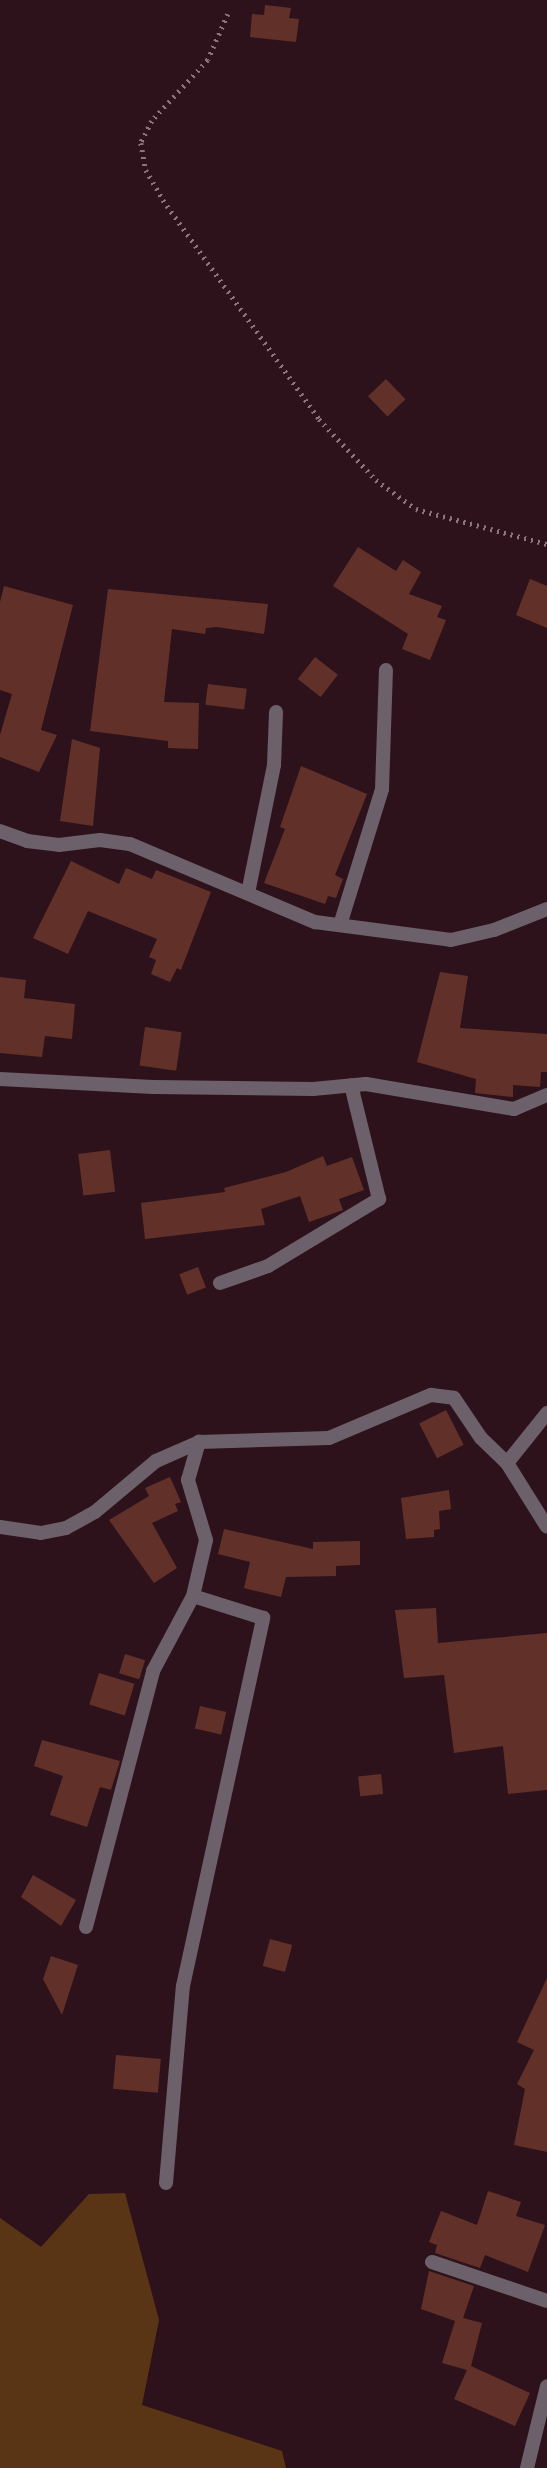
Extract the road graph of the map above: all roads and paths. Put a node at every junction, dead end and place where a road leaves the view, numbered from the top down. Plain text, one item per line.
1 (228, 14) dead end
2 (547, 544) edge
3 (386, 670) dead end
4 (276, 712) dead end
5 (0, 831) edge
6 (248, 892) junction
7 (547, 909) edge
8 (340, 925) junction
9 (0, 1079) edge
10 (351, 1085) junction
11 (547, 1095) edge
12 (220, 1283) dead end
13 (547, 1413) edge
14 (199, 1442) junction
15 (507, 1463) junction
16 (1, 1526) edge
17 (547, 1527) edge
18 (192, 1596) junction
19 (86, 1927) dead end
20 (166, 2183) dead end
21 (432, 2262) dead end
22 (547, 2301) edge
23 (547, 2386) edge
24 (527, 2468) edge

1 - 2 path
3 - 8 street
4 - 6 street
5 - 6 street
6 - 8 street
7 - 8 street
9 - 10 street
10 - 11 street
10 - 12 street
13 - 15 street
14 - 15 street
14 - 16 street
14 - 18 street
15 - 17 street
18 - 19 street
18 - 20 street
21 - 22 street
23 - 24 street

